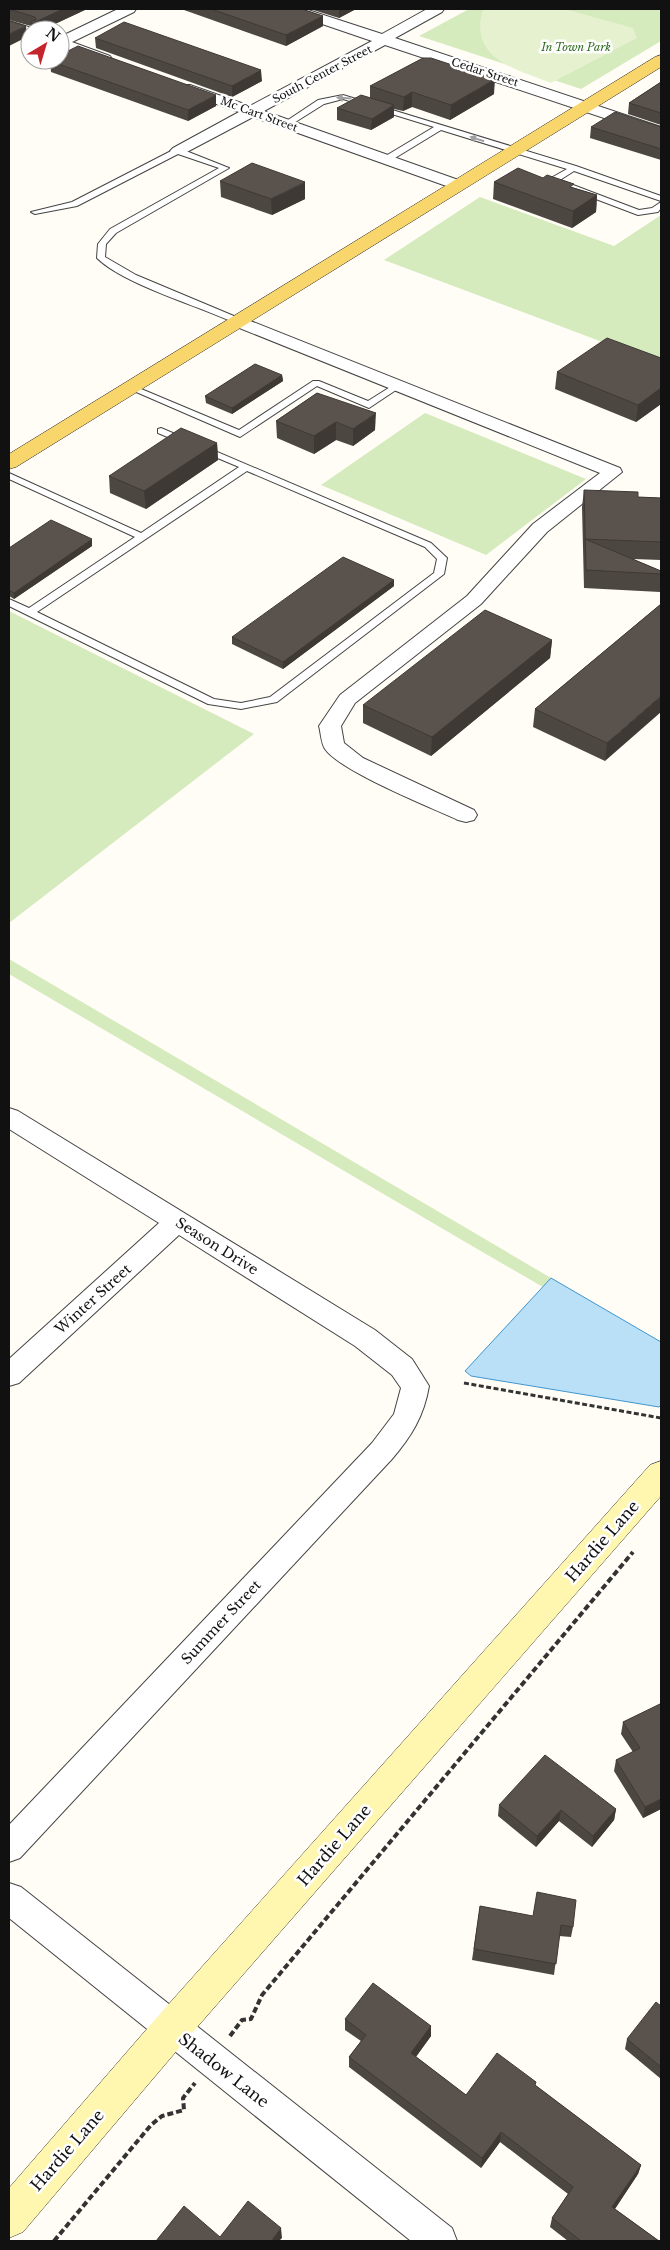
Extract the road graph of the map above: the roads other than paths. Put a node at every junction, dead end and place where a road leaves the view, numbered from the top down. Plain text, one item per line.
1 (129, 9) edge
2 (292, 9) edge
3 (438, 9) edge
4 (70, 38) edge
5 (385, 39) junction
6 (70, 47) edge
7 (661, 60) edge
8 (115, 63) edge
9 (170, 82) edge
10 (586, 106) junction
11 (252, 111) junction
12 (286, 124) junction
13 (440, 127) junction
14 (661, 132) edge
15 (178, 151) junction
16 (513, 151) junction
17 (387, 159) junction
18 (573, 168) junction
19 (458, 185) junction
20 (661, 199) edge
21 (661, 204) edge
22 (35, 212) dead end
23 (238, 321) junction
24 (398, 386) junction
25 (131, 388) junction
26 (161, 431) dead end
27 (9, 463) edge
28 (246, 467) junction
29 (9, 476) edge
30 (142, 537) junction
31 (9, 602) edge
32 (30, 612) junction
33 (466, 815) dead end
34 (9, 1117) edge
35 (177, 1222) junction
36 (9, 1375) edge
37 (415, 1386) joint
38 (661, 1474) edge
39 (9, 1846) edge
40 (9, 1898) edge
41 (172, 2028) junction
42 (9, 2218) edge
43 (439, 2241) edge

1 - 4 street
2 - 5 street, Cedar Street
3 - 5 street, South Center Street
5 - 10 street, Cedar Street
5 - 11 street, South Center Street
6 - 8 street
7 - 10 main road
9 - 11 street, Mc Cart Street
10 - 14 street, Cedar Street
10 - 16 main road
11 - 12 street, Mc Cart Street
11 - 15 street, South Center Street
13 -> 12 lane
12 - 17 street, Mc Cart Street
16 -> 13 lane
13 - 17 lane
15 - 22 lane
15 - 23 lane
16 - 18 lane
16 - 19 main road
17 - 19 street, Mc Cart Street
18 - 20 lane
18 - 21 lane
19 - 23 main road
23 - 24 street
23 - 25 main road
24 - 25 lane
24 - 33 street
25 - 27 main road
26 - 28 lane
28 - 30 lane
28 - 32 lane
29 - 30 lane
30 - 32 lane
31 - 32 lane
34 - 35 street, Season Drive
35 - 36 street, Winter Street
35 - 37 street, Season Drive
37 - 39 street, Summer Street
38 - 41 street, Hardie Lane
40 - 41 street, Shadow Lane
41 - 42 street, Hardie Lane
41 - 43 street, Shadow Lane

